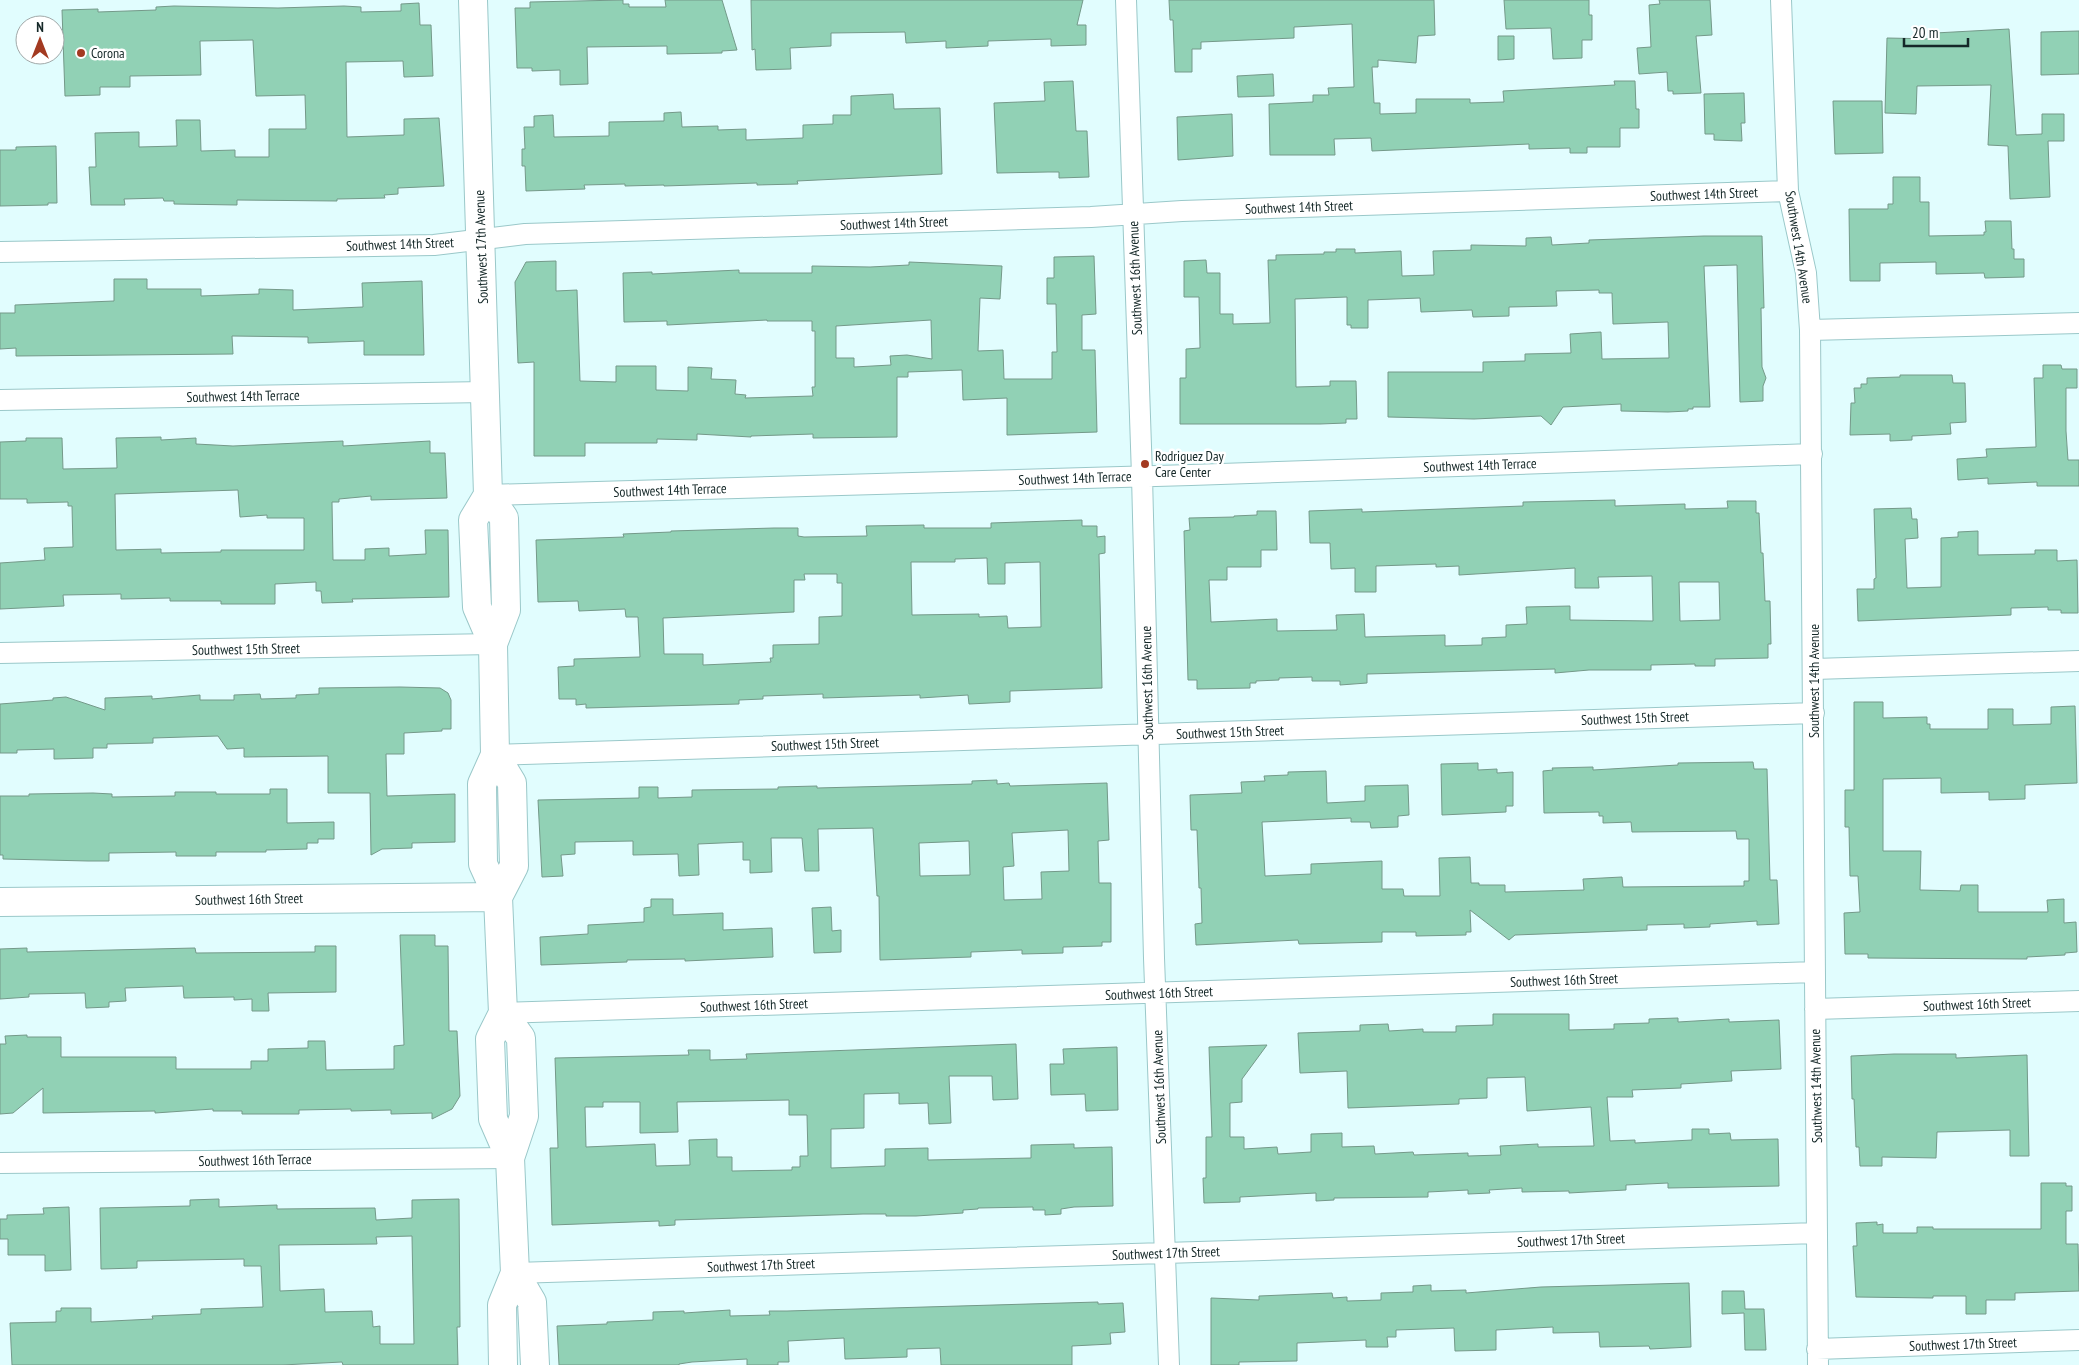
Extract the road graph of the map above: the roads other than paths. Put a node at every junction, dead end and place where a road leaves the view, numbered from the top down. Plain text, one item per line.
1 (473, 0) edge
2 (1126, 0) edge
3 (1781, 0) edge
4 (1788, 191) junction
5 (1132, 215) junction
6 (480, 238) junction
7 (0, 252) edge
8 (2079, 323) edge
9 (1810, 330) junction
10 (486, 392) junction
11 (0, 400) edge
12 (1812, 454) junction
13 (1142, 476) junction
14 (488, 495) junction
15 (493, 644) junction
16 (0, 653) edge
17 (2079, 661) edge
18 (1814, 669) junction
19 (1814, 713) junction
20 (1148, 734) junction
21 (495, 755) junction
22 (498, 897) junction
23 (0, 902) edge
24 (1815, 972) junction
25 (1156, 993) junction
26 (2079, 1001) edge
27 (1815, 1009) junction
28 (503, 1013) junction
29 (510, 1158) junction
30 (0, 1163) edge
31 (1817, 1233) junction
32 (1165, 1253) junction
33 (515, 1273) junction
34 (2079, 1340) edge
35 (1817, 1357) edge
36 (504, 1365) edge
37 (535, 1365) edge
38 (1169, 1365) edge

1 - 6 main road, Southwest 17th Avenue
2 - 5 street, Southwest 16th Avenue
3 - 4 street, Southwest 14th Avenue
4 - 5 street, Southwest 14th Street
4 - 9 street, Southwest 14th Avenue
5 - 6 street, Southwest 14th Street
5 - 13 street, Southwest 16th Avenue
6 - 7 street, Southwest 14th Street
6 - 10 main road, Southwest 17th Avenue
8 - 9 street
9 - 12 street, Southwest 14th Avenue
10 - 11 street, Southwest 14th Terrace
10 - 14 main road, Southwest 17th Avenue
12 - 13 street, Southwest 14th Terrace
12 - 18 street, Southwest 14th Avenue
13 - 14 street, Southwest 14th Terrace
13 - 20 street, Southwest 16th Avenue
14 - 15 main road
15 - 16 street, Southwest 15th Street
15 - 21 main road
17 - 18 street
18 - 19 street, Southwest 14th Avenue
19 - 20 street, Southwest 15th Street
19 - 24 street, Southwest 14th Avenue
20 - 21 street, Southwest 15th Street
20 - 25 street, Southwest 16th Avenue
21 - 22 main road
22 - 23 main road, Southwest 16th Street
22 - 28 main road
24 - 25 street, Southwest 16th Street
24 - 27 street, Southwest 14th Avenue
25 - 28 street, Southwest 16th Street
25 - 32 street, Southwest 16th Avenue
26 - 27 street, Southwest 16th Street
27 - 31 street, Southwest 14th Avenue
28 - 29 main road
29 - 30 street, Southwest 16th Terrace
29 - 33 main road
31 - 32 street, Southwest 17th Street
31 - 35 street, Southwest 14th Avenue
32 - 33 street, Southwest 17th Street
32 - 38 street, Southwest 16th Avenue
33 - 36 main road
33 - 37 main road
34 - 35 street, Southwest 17th Street

